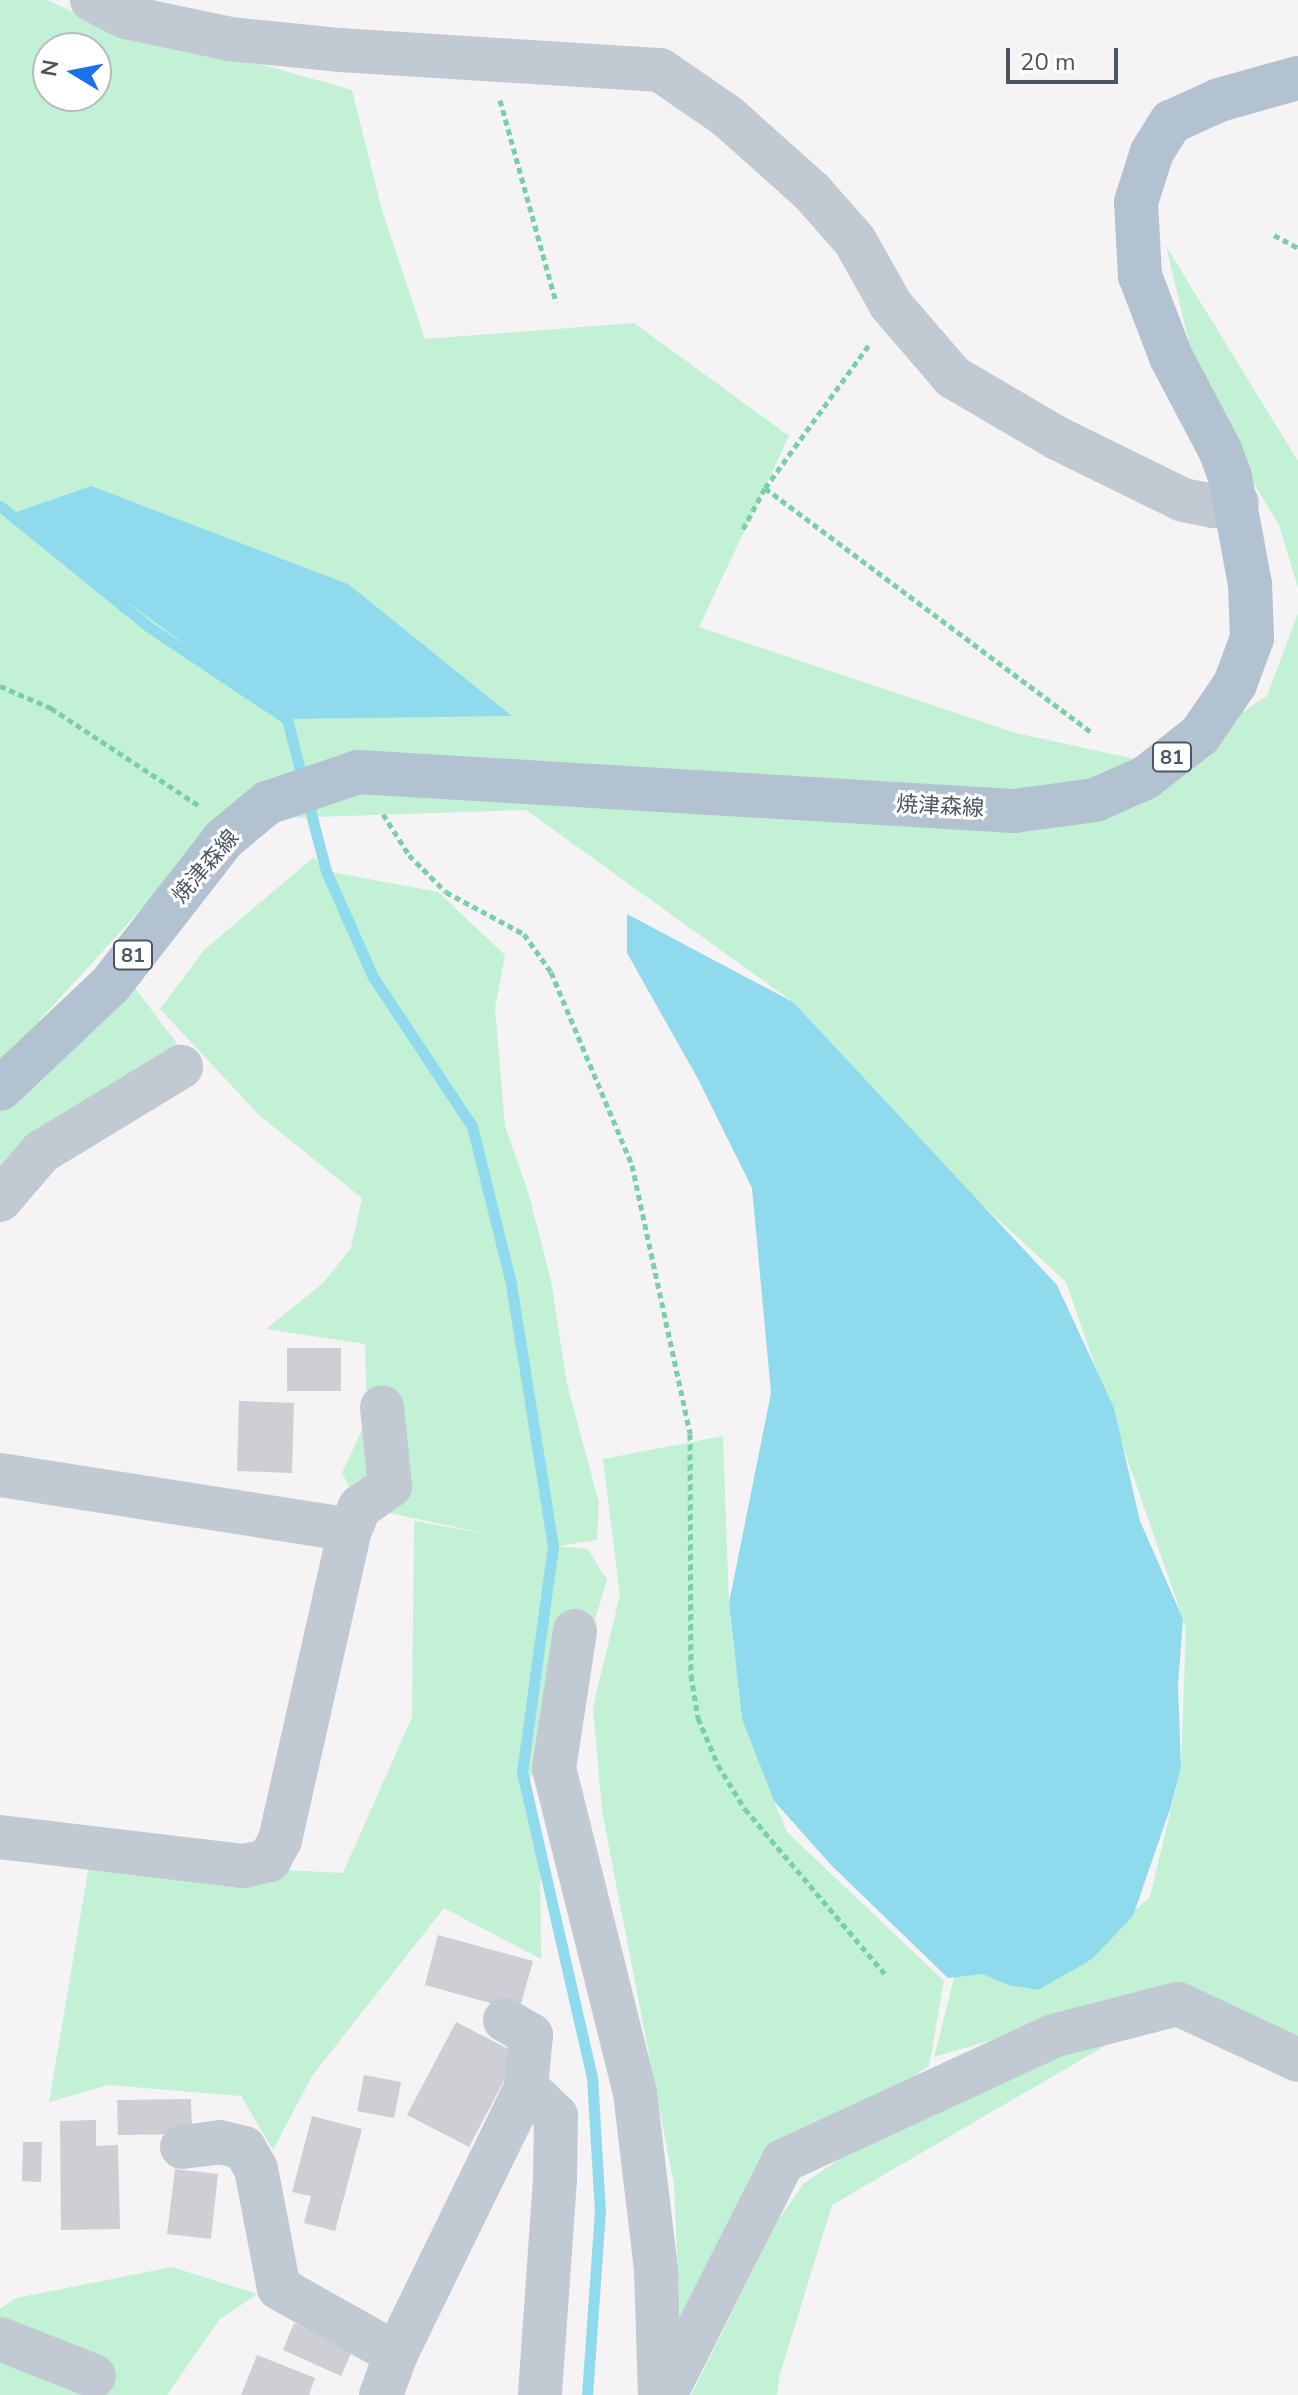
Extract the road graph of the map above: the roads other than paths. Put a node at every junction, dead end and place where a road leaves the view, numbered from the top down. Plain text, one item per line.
1 (92, 0) edge
2 (1298, 78) edge
3 (1237, 502) junction
4 (181, 1067) dead end
5 (0, 1089) edge
6 (0, 1200) edge
7 (382, 1407) dead end
8 (0, 1475) edge
9 (350, 1530) junction
10 (575, 1631) dead end
11 (0, 1837) edge
12 (505, 2020) dead end
13 (1298, 2060) edge
14 (526, 2087) junction
15 (182, 2147) dead end
16 (0, 2339) edge
17 (396, 2354) junction
18 (94, 2376) dead end
19 (381, 2395) edge
20 (540, 2395) edge
21 (662, 2395) edge

1 - 3 street
2 - 3 main road, 焼津森線 / 81
3 - 5 main road, 焼津森線 / 81
4 - 6 street
7 - 9 street
8 - 9 street
9 - 11 street
10 - 21 street
12 - 14 street
13 - 21 street
14 - 17 street
14 - 20 street
15 - 17 street
16 - 18 street
17 - 19 street

